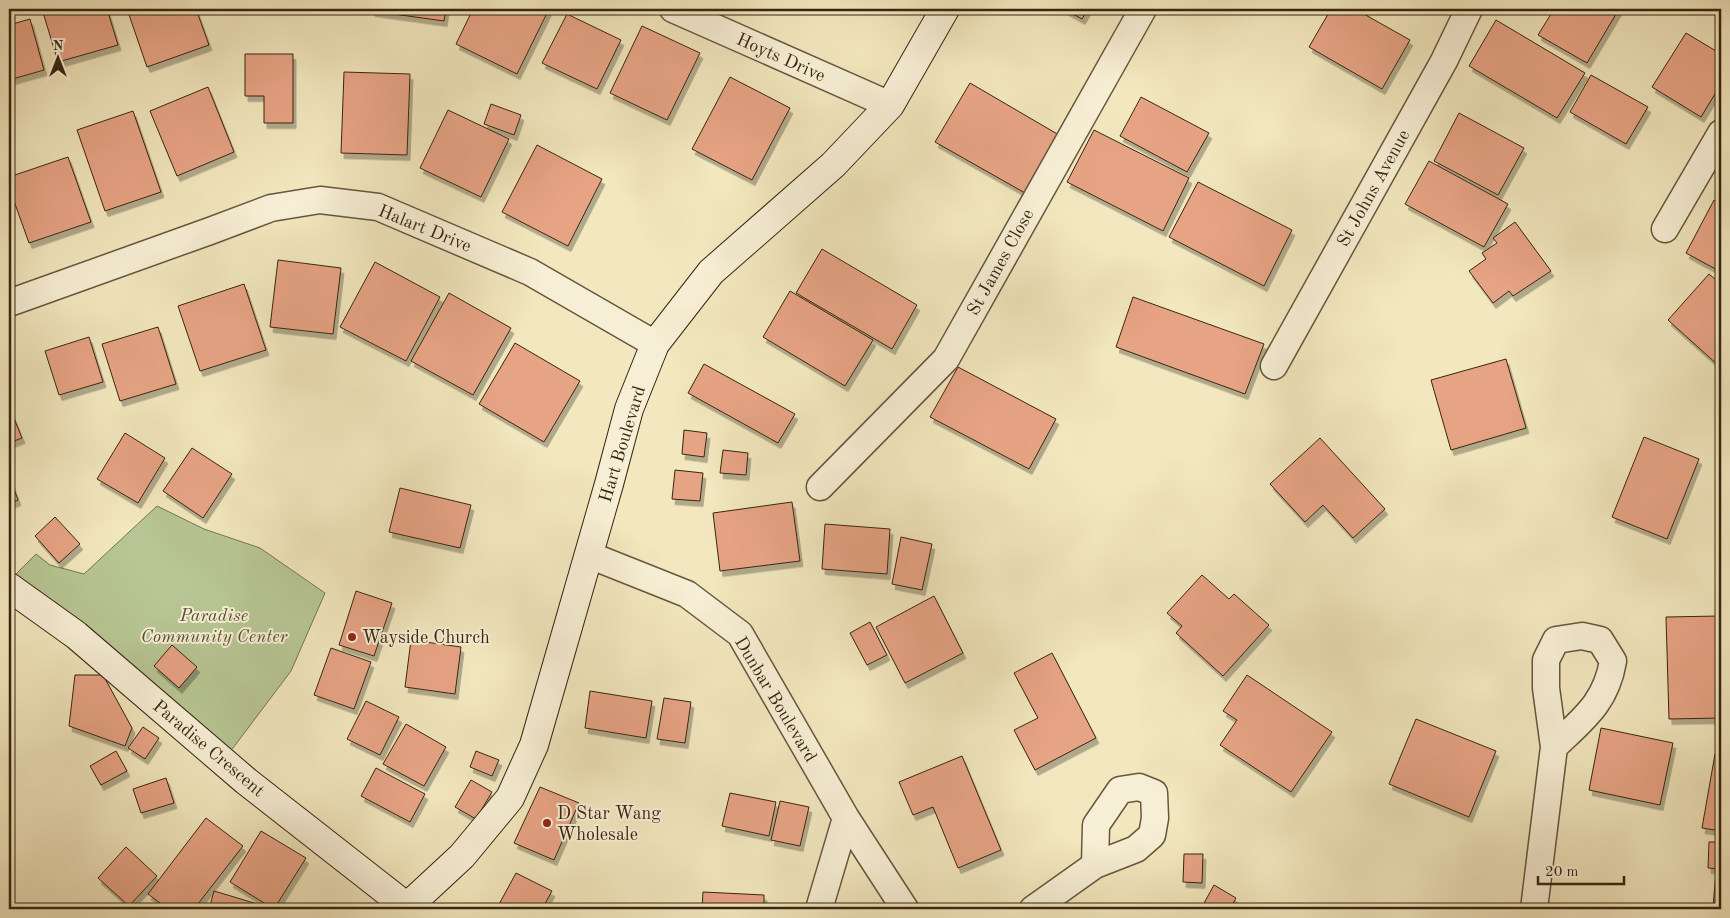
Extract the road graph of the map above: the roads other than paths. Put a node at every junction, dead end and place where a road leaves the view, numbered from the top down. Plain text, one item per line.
1 (673, 9) edge
2 (944, 9) edge
3 (1143, 9) edge
4 (1469, 9) edge
5 (890, 106) junction
6 (1721, 133) edge
7 (1666, 229) dead end
8 (9, 303) edge
9 (656, 344) junction
10 (1274, 366) dead end
11 (820, 487) dead end
12 (589, 555) junction
13 (9, 587) edge
14 (1554, 747) dead end
15 (846, 818) junction
16 (1096, 865) dead end
17 (407, 908) edge
18 (819, 909) edge
19 (905, 909) edge
20 (1034, 909) edge
21 (1534, 909) edge

1 - 5 street, Hoyts Drive
2 - 5 street, Hart Boulevard
3 - 11 street, St James Close
4 - 10 street, St Johns Avenue
5 - 9 street, Hart Boulevard
6 - 7 street
8 - 9 street, Halart Drive
9 - 12 street, Hart Boulevard
12 - 15 street, Dunbar Boulevard
12 - 17 street, Hart Boulevard
13 - 17 street, Paradise Crescent
14 - 21 street
15 - 18 street
15 - 19 street, Dunbar Boulevard
16 - 20 street

